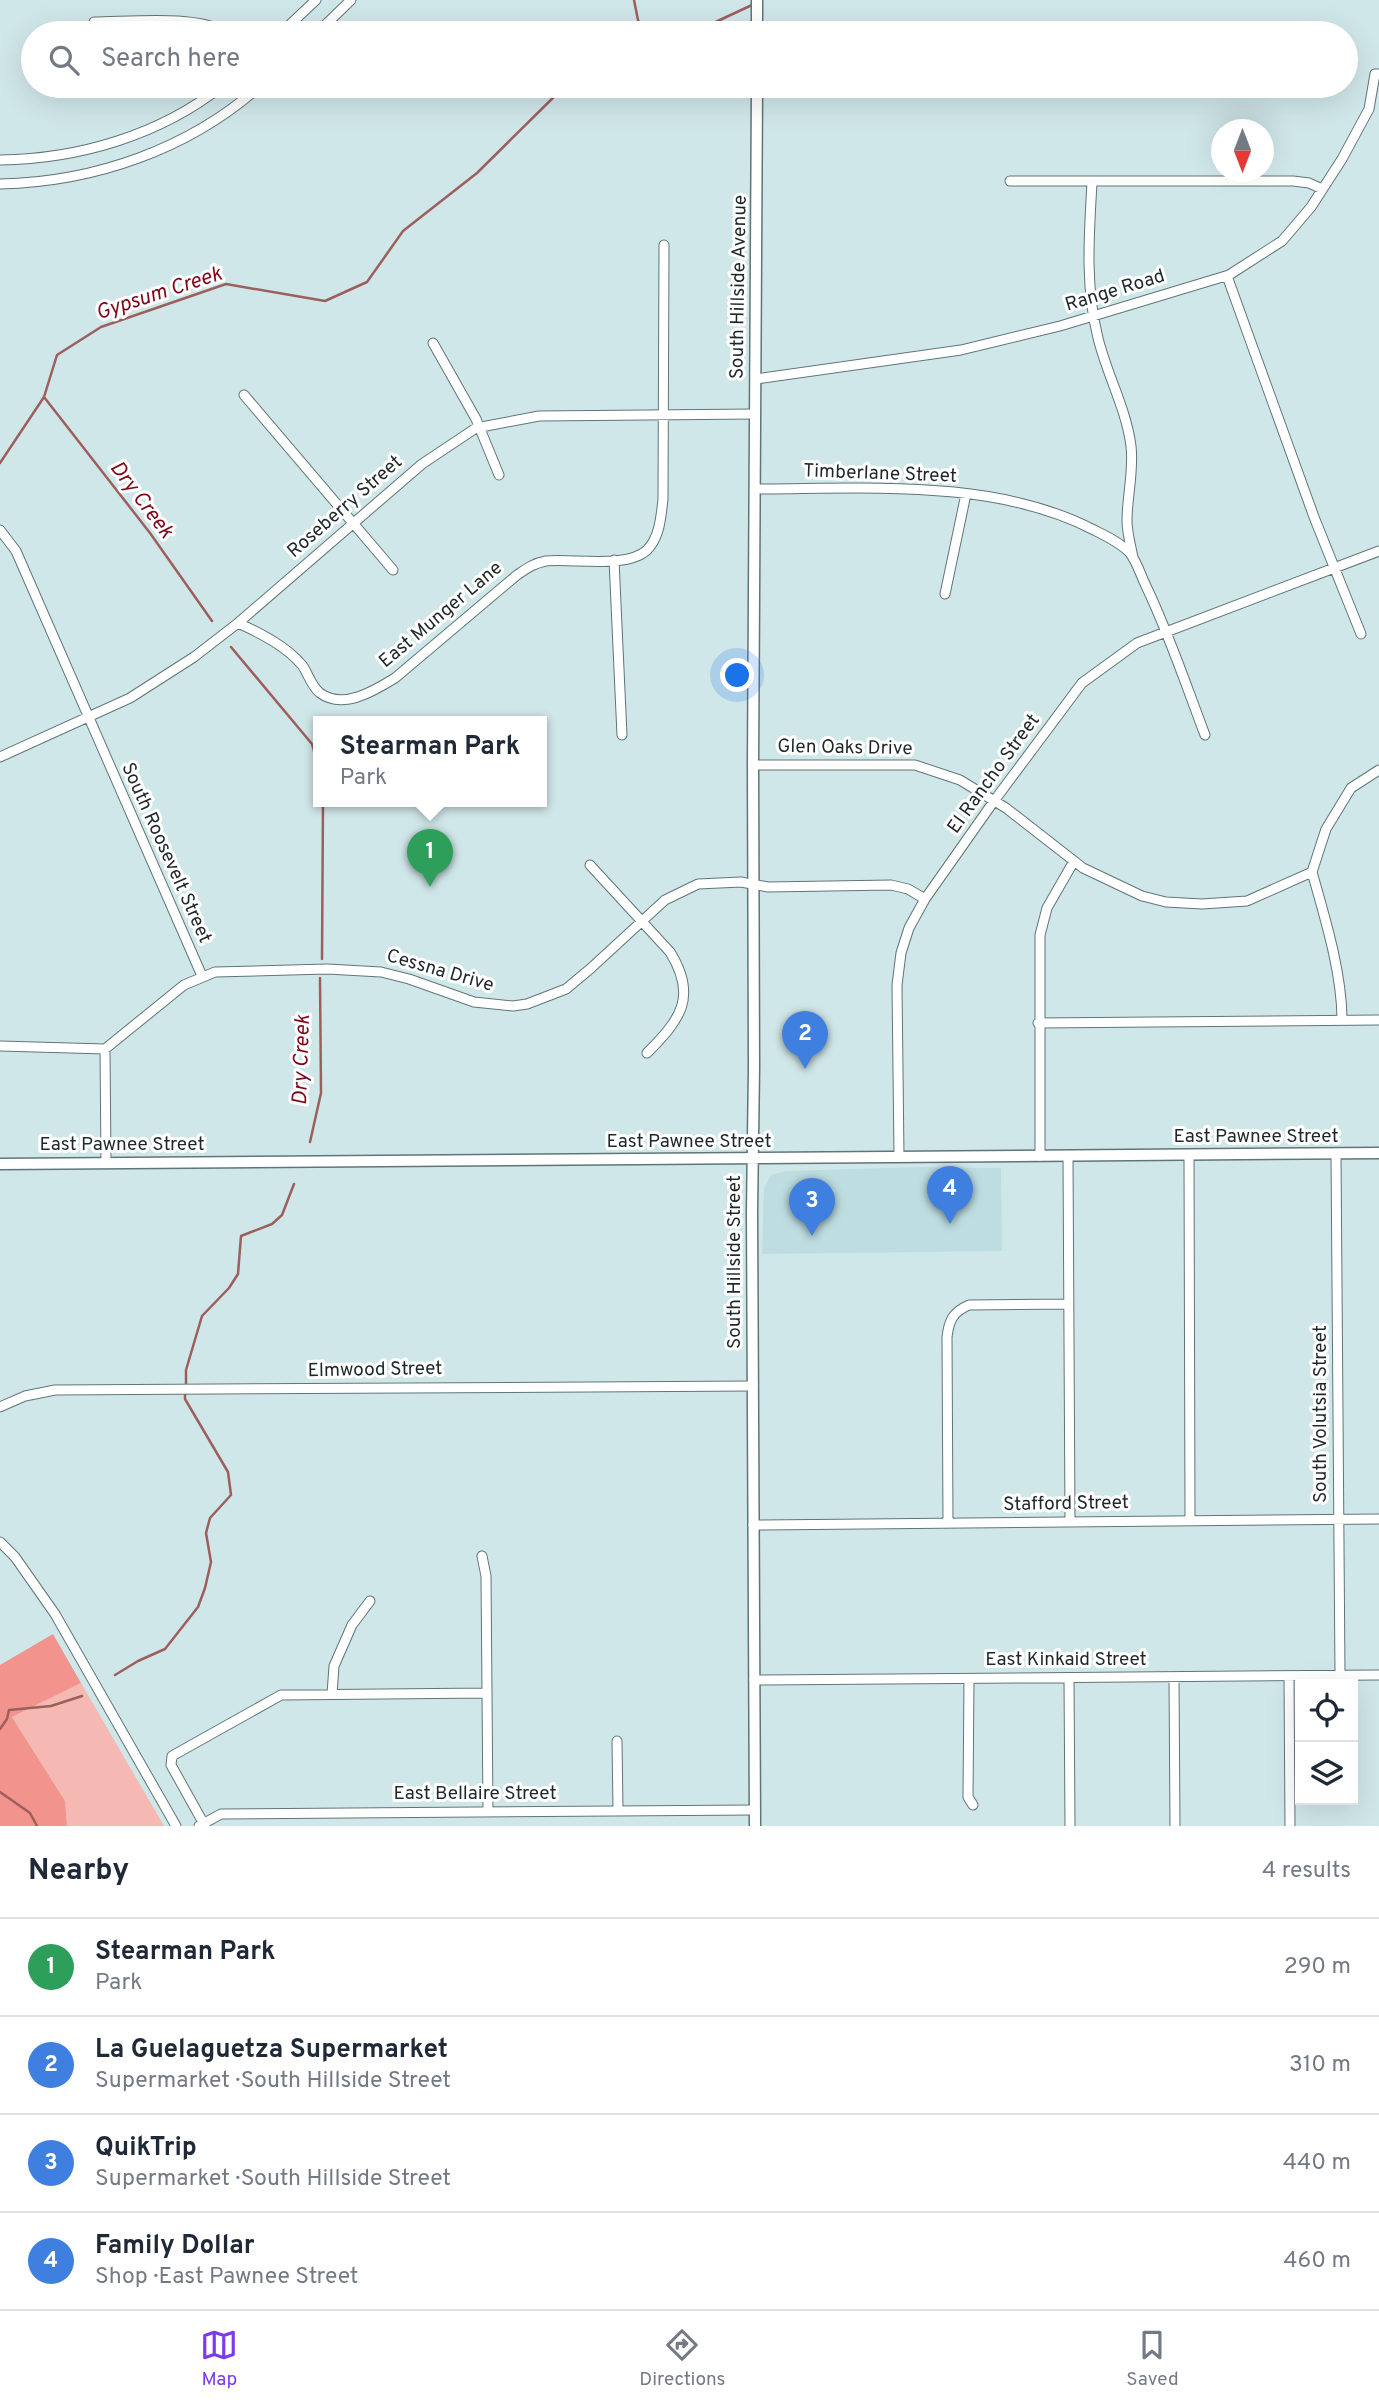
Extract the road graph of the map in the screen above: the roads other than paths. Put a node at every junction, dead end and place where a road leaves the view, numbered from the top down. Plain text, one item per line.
1 (351, 0) edge
2 (757, 0) edge
3 (311, 2) edge
4 (293, 21) edge
5 (329, 21) edge
6 (757, 21) edge
7 (1377, 74) edge
8 (203, 98) edge
9 (245, 98) edge
10 (757, 98) edge
11 (0, 160) edge
12 (1010, 181) dead end
13 (1092, 183) junction
14 (0, 184) edge
15 (1322, 189) junction
16 (664, 245) dead end
17 (1227, 276) junction
18 (1093, 316) junction
19 (433, 343) dead end
20 (756, 379) junction
21 (244, 396) dead end
22 (663, 414) junction
23 (755, 414) junction
24 (479, 428) junction
25 (499, 475) dead end
26 (755, 489) junction
27 (966, 494) junction
28 (353, 524) junction
29 (0, 530) edge
30 (1379, 551) edge
31 (614, 560) junction
32 (1133, 560) junction
33 (1335, 568) junction
34 (393, 570) dead end
35 (945, 594) dead end
36 (238, 623) junction
37 (1166, 632) junction
38 (1361, 634) dead end
39 (88, 716) junction
40 (622, 735) dead end
41 (1205, 735) dead end
42 (0, 757) edge
43 (753, 765) junction
44 (1379, 770) edge
45 (994, 801) junction
46 (1074, 861) junction
47 (590, 865) dead end
48 (1312, 872) junction
49 (754, 885) junction
50 (925, 899) junction
51 (641, 921) junction
52 (202, 976) junction
53 (1342, 1020) junction
54 (1379, 1020) edge
55 (1038, 1023) junction
56 (0, 1046) edge
57 (105, 1049) junction
58 (647, 1054) dead end
59 (1379, 1153) edge
60 (1336, 1154) junction
61 (1189, 1155) junction
62 (899, 1156) junction
63 (1040, 1156) junction
64 (1068, 1156) junction
65 (753, 1159) junction
66 (106, 1163) junction
67 (0, 1164) edge
68 (1068, 1304) junction
69 (753, 1386) junction
70 (0, 1407) edge
71 (1339, 1519) junction
72 (1379, 1519) edge
73 (1190, 1520) junction
74 (1070, 1521) junction
75 (947, 1522) junction
76 (753, 1525) junction
77 (0, 1542) edge
78 (482, 1556) dead end
79 (370, 1601) dead end
80 (1289, 1675) junction
81 (1340, 1675) junction
82 (1379, 1675) edge
83 (1174, 1677) junction
84 (1069, 1678) junction
85 (969, 1679) junction
86 (754, 1680) junction
87 (486, 1693) junction
88 (332, 1694) junction
89 (617, 1741) dead end
90 (973, 1805) dead end
91 (618, 1810) junction
92 (755, 1810) junction
93 (488, 1811) junction
94 (202, 1825) edge
95 (176, 1826) edge
96 (755, 1826) edge
97 (1070, 1826) edge
98 (1175, 1826) edge
99 (1290, 1826) edge

1 - 5 street
2 - 6 main road
3 - 4 street
7 - 15 street, Range Road
8 - 11 street
9 - 14 street
10 - 20 main road, South Hillside Avenue
12 - 13 street
13 - 15 street
13 - 18 street
15 - 17 street, Range Road
16 - 22 street, East Munger Lane
17 - 18 street, Range Road
17 - 33 street
18 - 20 street, Range Road
18 - 32 street
19 - 24 street
20 - 23 main road, South Hillside Avenue
21 - 28 street
22 - 23 street, Roseberry Street
22 - 24 street, Roseberry Street
22 - 31 street, East Munger Lane
23 - 26 main road, South Hillside Avenue
24 - 25 street
24 - 28 street, Roseberry Street
26 - 27 street, Timberlane Street
26 - 43 main road, South Hillside Street
27 - 32 street, Timberlane Street
27 - 35 street
28 - 34 street
28 - 36 street, Roseberry Street
29 - 39 street, South Roosevelt Street
30 - 33 street, El Rancho Street
31 - 36 street, East Munger Lane
31 - 40 street
32 - 37 street, Timberlane Street
33 - 37 street, El Rancho Street
33 - 38 street
36 - 39 street, Roseberry Street
37 - 41 street, Timberlane Street
37 - 45 street, El Rancho Street
39 - 42 street, Roseberry Street
39 - 52 street, South Roosevelt Street
43 - 45 street, Glen Oaks Drive
43 - 49 main road, South Hillside Street
44 - 48 street
45 - 46 street, Glen Oaks Drive
45 - 50 street, El Rancho Street
46 - 48 street, Glen Oaks Drive
46 - 55 street
47 - 51 street
48 - 53 street
49 - 50 street, Cessna Drive
49 - 51 street, Cessna Drive
49 - 65 main road, South Hillside Street
50 - 62 street, El Rancho Street
51 - 52 street, Cessna Drive
51 - 58 street
52 - 57 street
53 - 54 street
53 - 55 street
55 - 63 street
56 - 57 street
57 - 66 street
59 - 60 main road, East Pawnee Street
60 - 61 main road, East Pawnee Street
60 - 71 street, South Volutsia Street
61 - 64 main road, East Pawnee Street
61 - 73 street
62 - 63 main road, East Pawnee Street
62 - 65 main road, East Pawnee Street
63 - 64 main road, East Pawnee Street
64 - 68 street
65 - 66 main road, East Pawnee Street
65 - 69 main road, South Hillside Street
66 - 67 main road, East Pawnee Street
68 - 74 street
68 - 75 street
69 - 70 street, Elmwood Street
69 - 76 main road, South Hillside Street
71 - 72 street, Stafford Street
71 - 73 street, Stafford Street
71 - 81 street, South Volutsia Street
73 - 74 street, Stafford Street
74 - 75 street, Stafford Street
75 - 76 street, Stafford Street
76 - 86 main road, South Hillside Street
77 - 95 street
78 - 87 street
79 - 88 street
80 - 81 street, East Kinkaid Street
80 - 83 street, East Kinkaid Street
80 - 99 street
81 - 82 street, East Kinkaid Street
83 - 84 street, East Kinkaid Street
83 - 98 street
84 - 85 street, East Kinkaid Street
84 - 97 street
85 - 86 street, East Kinkaid Street
85 - 90 street
86 - 92 main road, South Hillside Street
87 - 88 street
87 - 93 street
88 - 94 street
89 - 91 street
91 - 92 street, East Bellaire Street
91 - 93 street, East Bellaire Street
92 - 96 main road, South Hillside Street
93 - 94 street, East Bellaire Street

